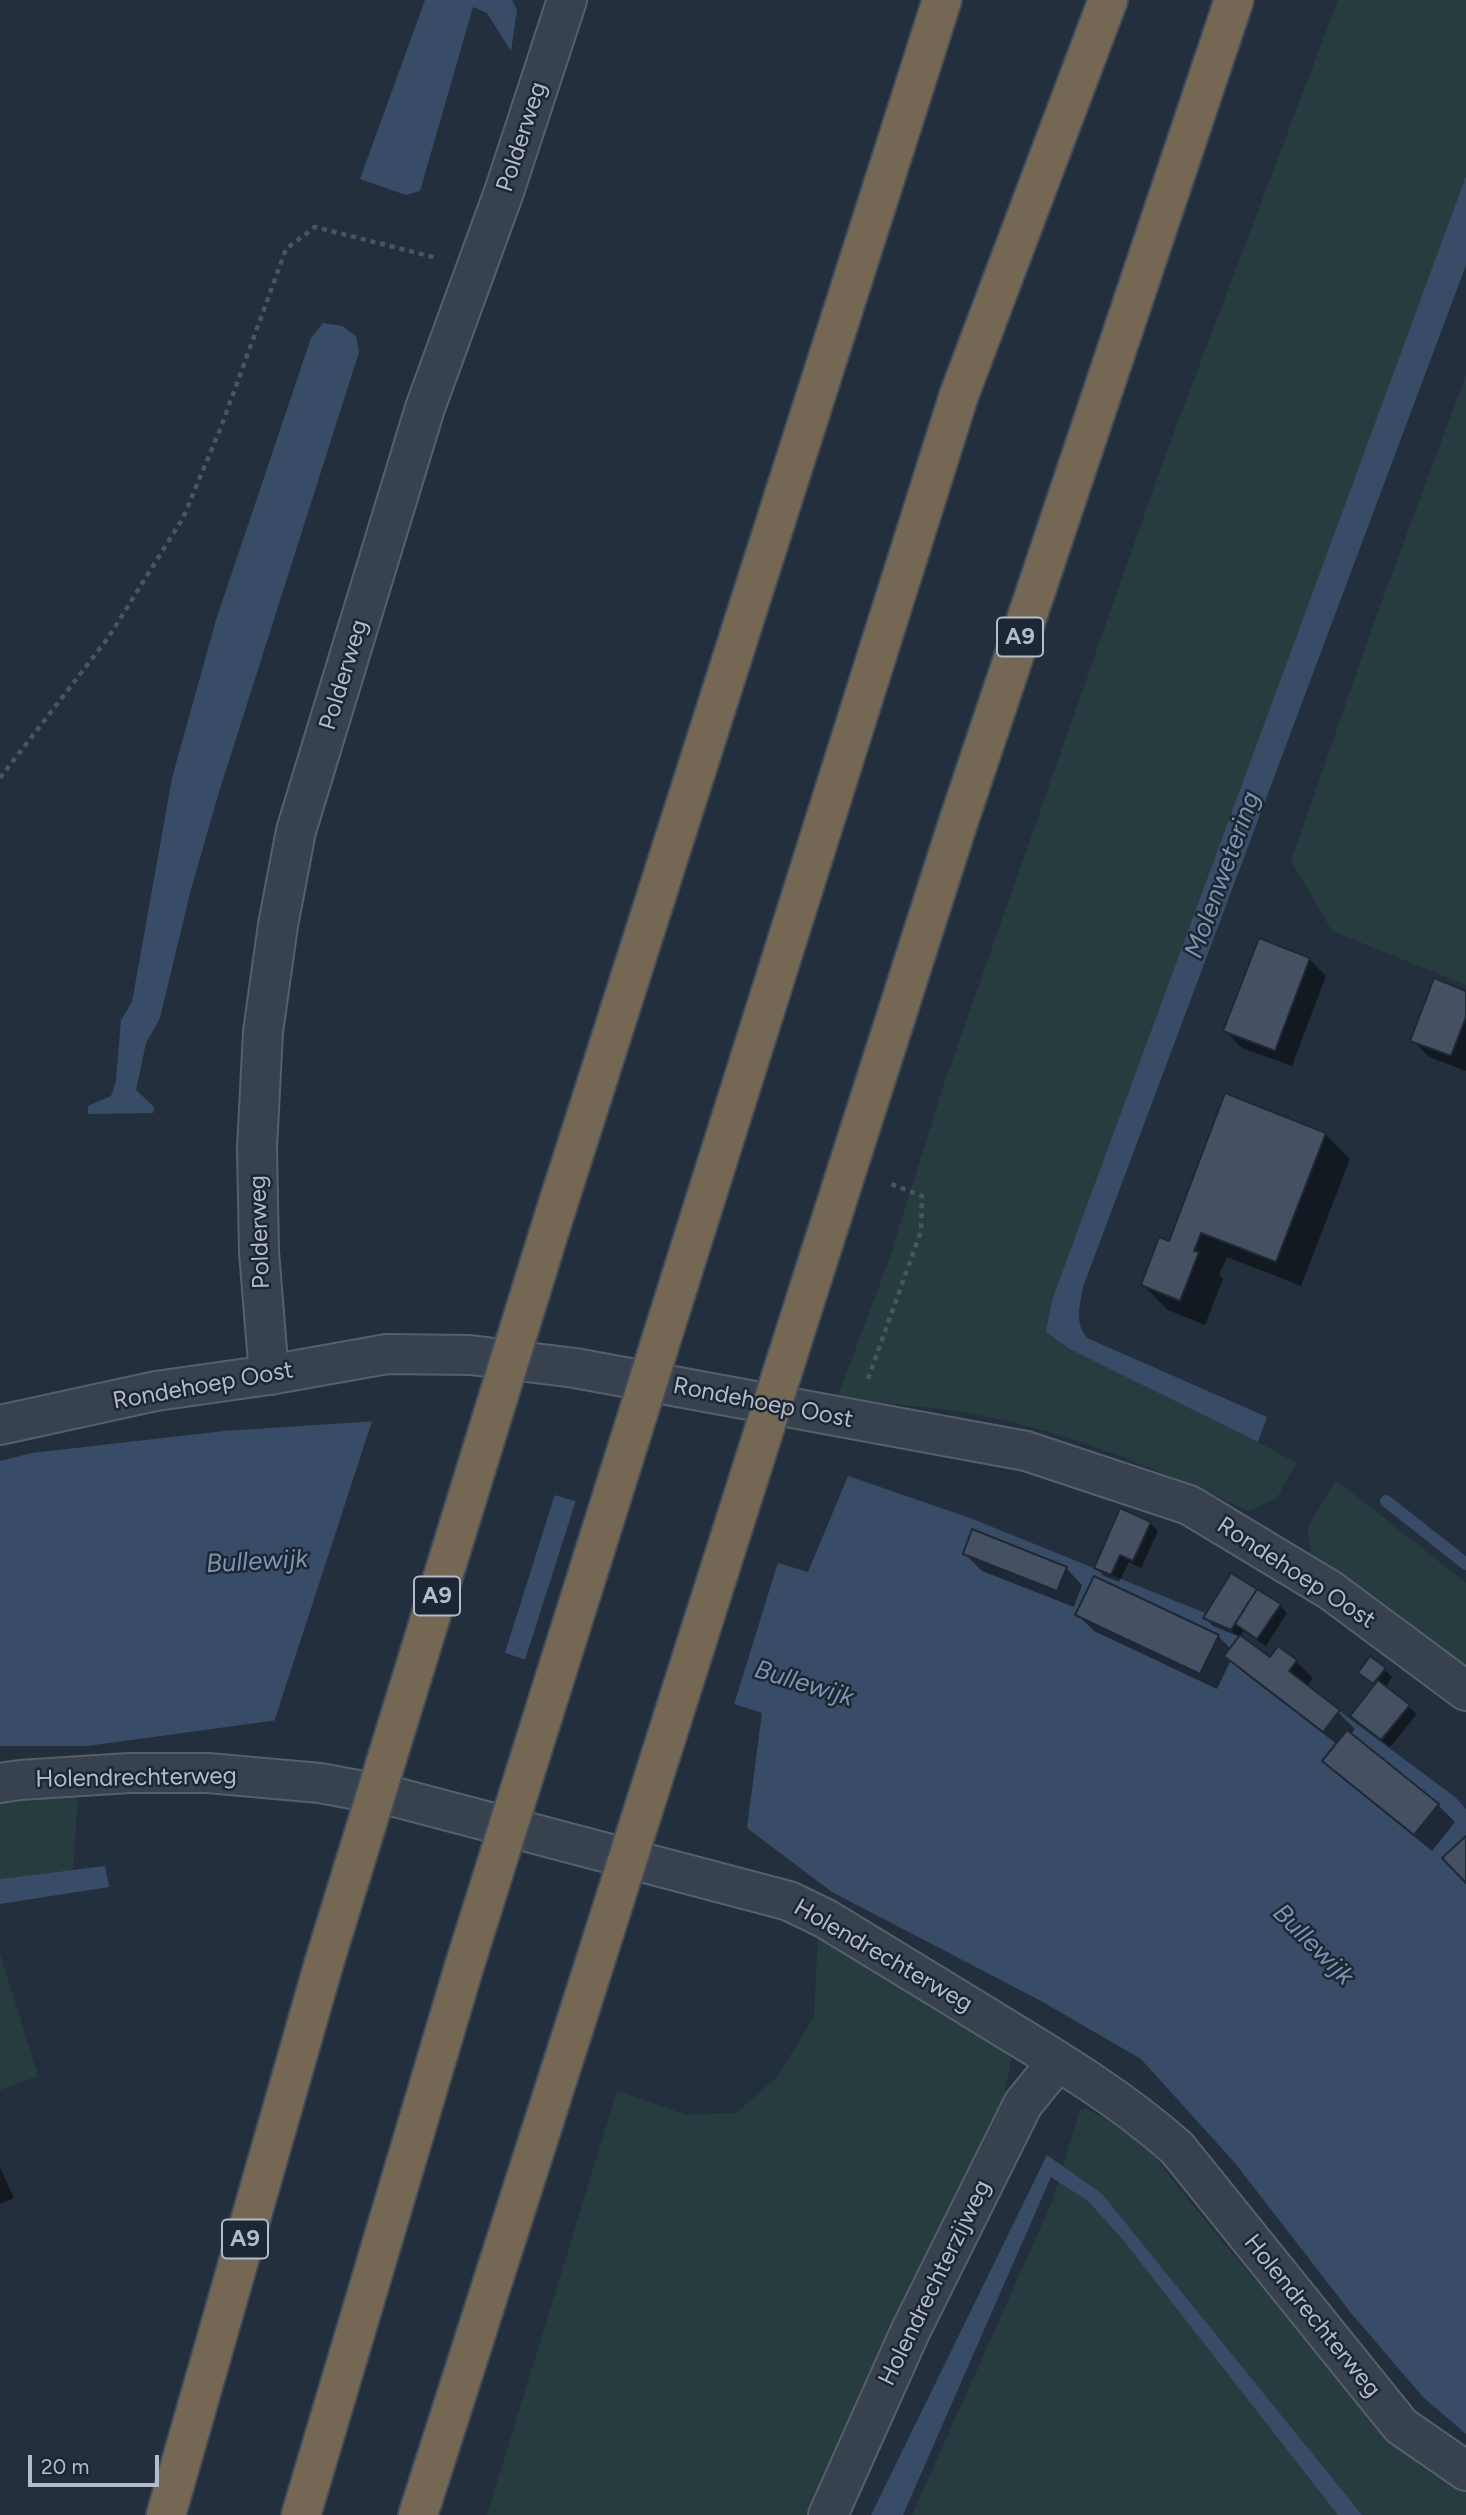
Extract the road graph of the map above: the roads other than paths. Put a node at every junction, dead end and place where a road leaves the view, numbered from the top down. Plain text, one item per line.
1 (567, 0) edge
2 (942, 0) edge
3 (1108, 0) edge
4 (1234, 0) edge
5 (269, 1375) junction
6 (0, 1425) edge
7 (1466, 1691) edge
8 (0, 1783) edge
9 (1058, 2061) junction
10 (1466, 2470) edge
11 (166, 2515) edge
12 (301, 2515) edge
13 (418, 2515) edge
14 (828, 2515) edge

1 - 5 street, Polderweg
2 - 11 highway, A9, bridge
3 - 12 highway, bridge
4 - 13 highway, A9, bridge
5 - 6 street, Rondehoep Oost
5 - 7 street, Rondehoep Oost
8 - 9 street, Holendrechterweg
9 - 10 street, Holendrechterweg
9 - 14 street, Holendrechterzijweg

